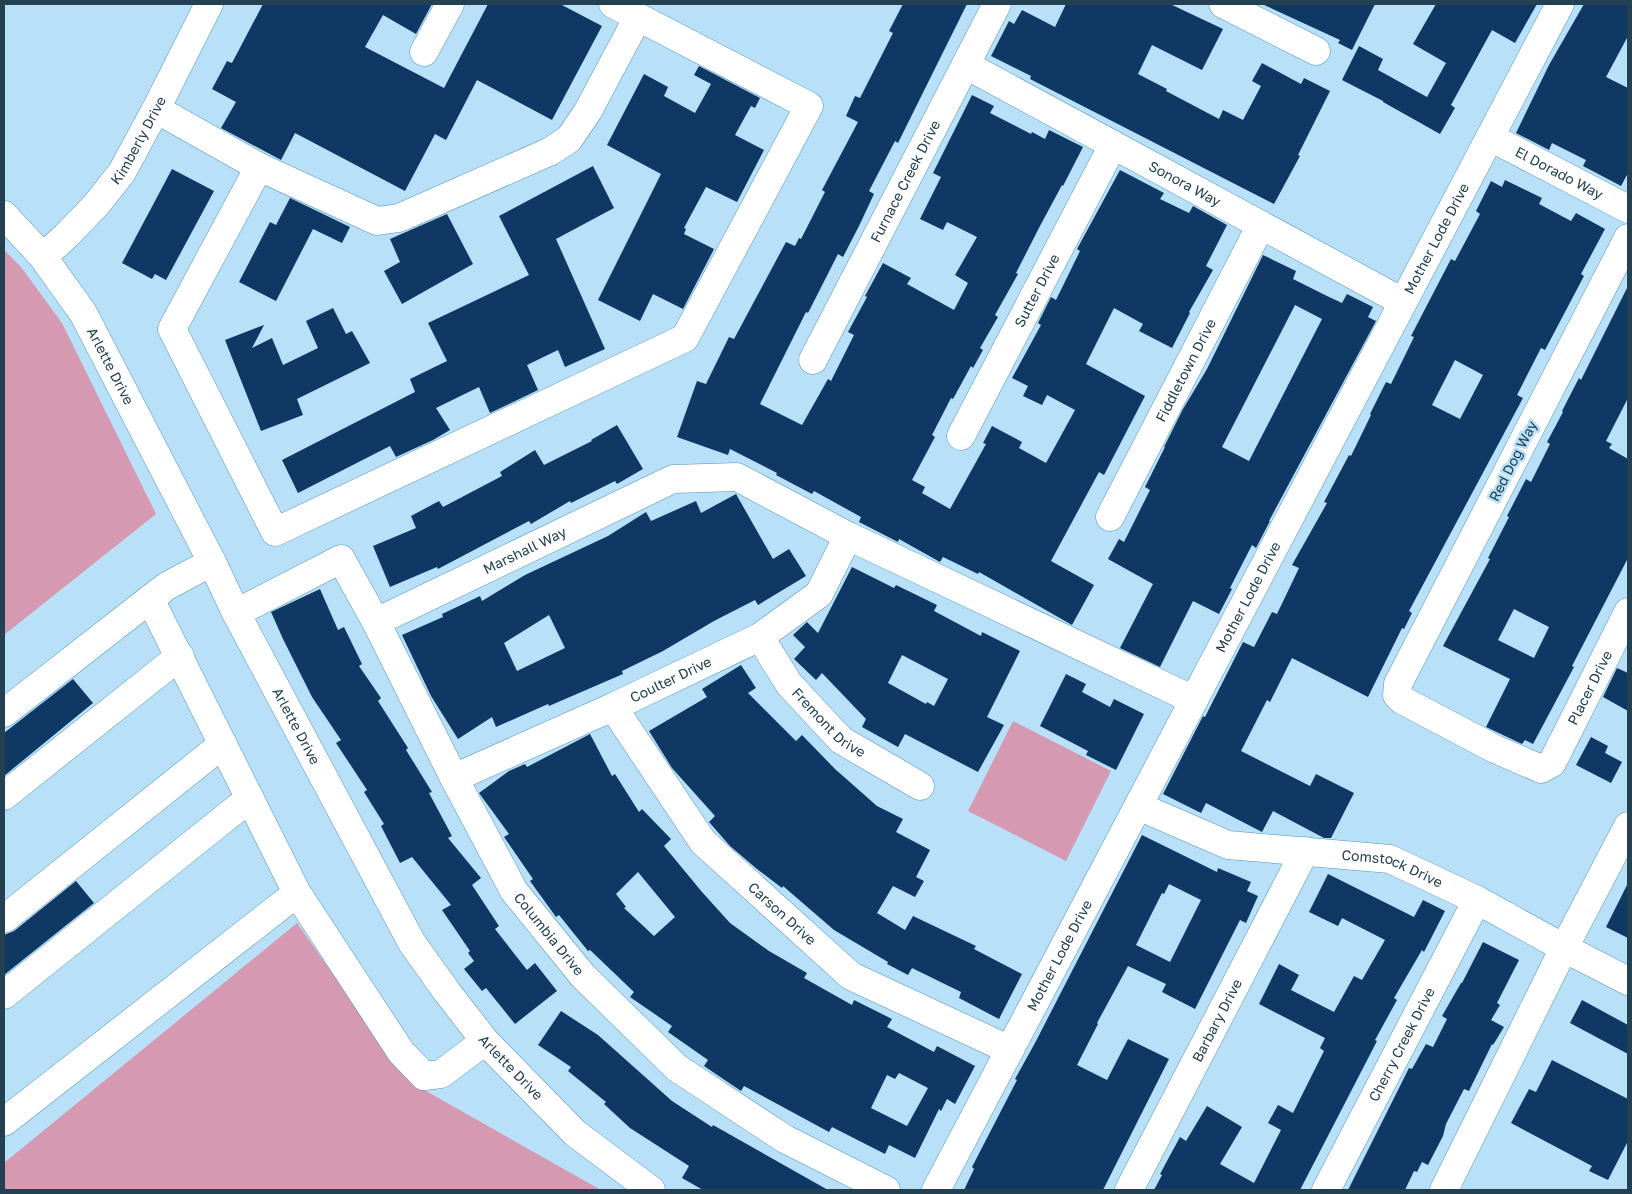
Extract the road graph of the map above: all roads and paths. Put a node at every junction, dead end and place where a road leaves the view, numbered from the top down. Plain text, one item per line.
1 (209, 4) edge
2 (450, 4) edge
3 (613, 4) edge
4 (997, 4) edge
5 (1223, 4) edge
6 (1560, 4) edge
7 (638, 17) junction
8 (1316, 51) dead end
9 (424, 52) dead end
10 (966, 65) junction
11 (156, 109) junction
12 (1490, 137) junction
13 (1113, 145) junction
14 (259, 167) junction
15 (1628, 209) edge
16 (4, 214) edge
17 (1261, 226) junction
18 (1628, 238) edge
19 (43, 256) junction
20 (1403, 302) junction
21 (813, 360) dead end
22 (961, 436) dead end
23 (1110, 516) dead end
24 (848, 536) junction
25 (212, 562) junction
26 (150, 599) junction
27 (1628, 612) edge
28 (236, 613) junction
29 (376, 622) junction
30 (760, 637) junction
31 (180, 656) junction
32 (1194, 700) junction
33 (613, 707) junction
34 (4, 713) edge
35 (223, 744) junction
36 (1552, 763) joint
37 (454, 778) junction
38 (920, 786) dead end
39 (4, 796) edge
40 (250, 798) junction
41 (1138, 806) junction
42 (1628, 826) edge
43 (1305, 851) junction
44 (297, 893) junction
45 (1477, 900) junction
46 (4, 919) edge
47 (1564, 948) junction
48 (1628, 981) edge
49 (4, 995) edge
50 (485, 1041) junction
51 (1010, 1050) junction
52 (4, 1122) edge
53 (651, 1190) edge
54 (886, 1190) edge
55 (936, 1190) edge
56 (1130, 1190) edge
57 (1326, 1190) edge
58 (1444, 1190) edge

1 - 11 street, Kimberly Drive
2 - 9 street
3 - 7 street
4 - 10 street, Furnace Creek Drive
5 - 8 street
6 - 12 street, Mother Lode Drive
7 - 14 street
7 - 14 street
10 - 13 street, Sonora Way
10 - 21 street, Furnace Creek Drive
11 - 14 street
11 - 19 street, Kimberly Drive
12 - 15 street, El Dorado Way
12 - 20 street, Mother Lode Drive
13 - 17 street, Sonora Way
13 - 22 street, Sutter Drive
16 - 19 street, Arlette Drive
17 - 20 street, Sonora Way
17 - 23 street, Fiddletown Drive
18 - 36 street, Red Dog Way
19 - 25 street, Arlette Drive
20 - 32 street, Mother Lode Drive
24 - 29 street, Marshall Way
24 - 30 street, Coulter Drive
24 - 32 street
25 - 26 street
25 - 28 street, Arlette Drive
26 - 31 street
26 - 34 street
27 - 36 street, Placer Drive
28 - 29 street, Columbia Drive
28 - 50 street, Arlette Drive
29 - 37 street, Columbia Drive
30 - 33 street, Coulter Drive
30 - 38 street, Fremont Drive
31 - 35 street
31 - 39 street
32 - 41 street, Mother Lode Drive
33 - 37 street, Coulter Drive
33 - 51 street, Carson Drive
35 - 40 street
35 - 46 street
37 - 54 street, Columbia Drive
40 - 44 street
40 - 49 street
41 - 43 street, Comstock Drive
41 - 51 street, Mother Lode Drive
42 - 47 street
43 - 45 street, Comstock Drive
43 - 56 street, Barbary Drive
44 - 50 street
44 - 52 street
45 - 47 street, Comstock Drive
45 - 57 street, Cherry Creek Drive
47 - 48 street, Comstock Drive
47 - 58 street
50 - 53 street, Arlette Drive
51 - 55 street, Mother Lode Drive

